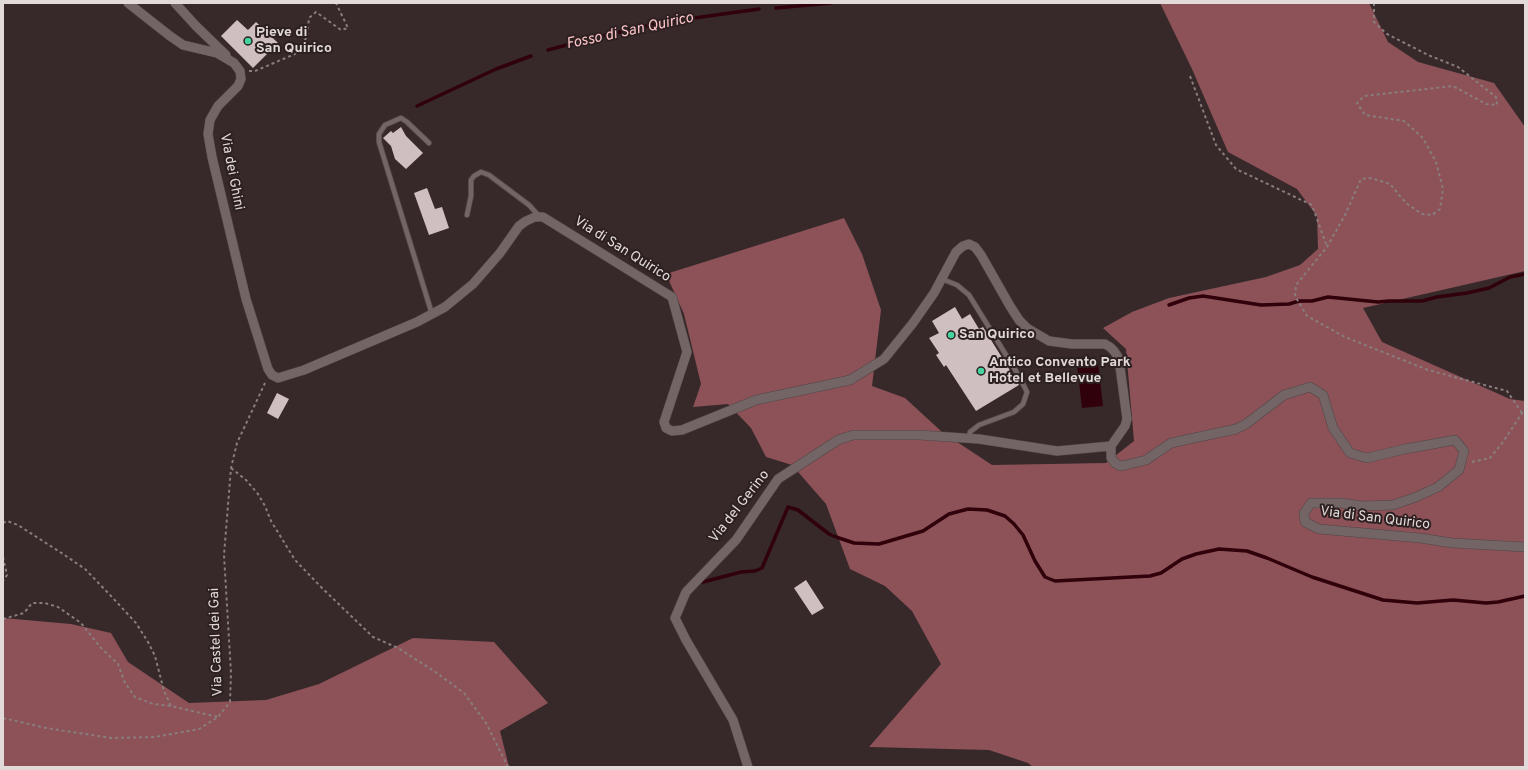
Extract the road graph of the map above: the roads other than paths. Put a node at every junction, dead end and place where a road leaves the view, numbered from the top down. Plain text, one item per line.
1 (128, 3) edge
2 (176, 3) edge
3 (234, 63) junction
4 (429, 143) dead end
5 (467, 214) dead end
6 (540, 217) junction
7 (942, 279) junction
8 (432, 314) junction
9 (969, 438) junction
10 (1111, 446) junction
11 (1525, 547) edge
12 (748, 767) edge

1 - 3 street
2 - 3 street
3 - 8 street, Via dei Ghini
4 - 8 lane
5 - 6 lane
6 - 7 street, Via di San Quirico
6 - 8 street
7 - 9 lane
7 - 10 street, Via di San Quirico
9 - 10 street, Via del Gerino
9 - 12 street, Via del Gerino
10 - 11 street, Via di San Quirico

